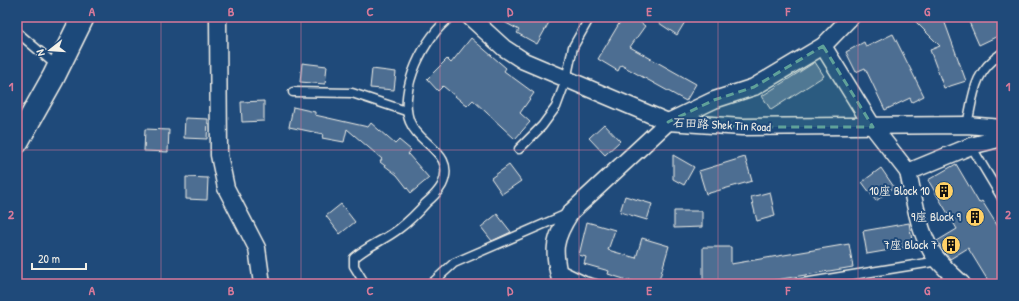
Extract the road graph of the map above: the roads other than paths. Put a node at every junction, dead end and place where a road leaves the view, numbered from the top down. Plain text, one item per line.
1 (83, 17) edge
2 (218, 17) edge
3 (451, 17) edge
4 (470, 17) edge
5 (590, 17) edge
6 (851, 17) edge
7 (17, 32) edge
8 (823, 46) junction
9 (1002, 53) edge
10 (58, 67) junction
11 (566, 80) junction
12 (293, 92) dead end
13 (406, 111) junction
14 (668, 122) junction
15 (967, 125) junction
16 (873, 127) junction
17 (1002, 128) edge
18 (1002, 138) edge
19 (17, 142) edge
20 (971, 146) junction
21 (519, 149) dead end
22 (908, 172) junction
23 (1002, 198) edge
24 (571, 212) junction
25 (939, 261) junction
26 (558, 268) junction
27 (262, 284) edge
28 (365, 284) edge
29 (431, 284) edge
30 (562, 284) edge
31 (596, 284) edge
32 (797, 284) edge
33 (962, 284) edge

1 - 10 main road
2 - 27 street
3 - 13 lane
4 - 11 street, 石田路 Shek Tin Road
5 - 11 lane
6 - 8 street
7 - 10 lane
8 - 14 street
8 - 16 street
9 - 15 lane
10 - 19 main road
11 - 14 street, 石田路 Shek Tin Road
11 - 21 lane
12 - 13 lane
13 - 28 lane
14 - 16 street, 石田路 Shek Tin Road
14 - 24 street
15 - 16 street, 石田路 Shek Tin Road
15 - 17 street, 石田路 Shek Tin Road
16 - 22 street
18 - 20 street
20 - 22 street
20 - 23 lane
22 - 25 street
24 - 26 street
24 - 29 lane
25 - 32 lane
25 - 33 street
26 - 30 street
26 - 31 lane

